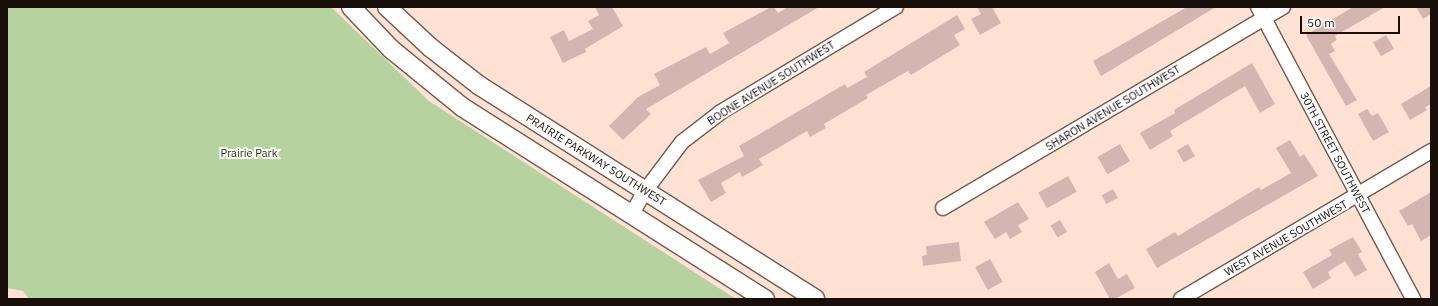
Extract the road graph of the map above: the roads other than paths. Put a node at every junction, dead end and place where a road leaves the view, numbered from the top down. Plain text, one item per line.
1 (351, 7) edge
2 (387, 7) edge
3 (896, 7) edge
4 (1283, 7) edge
5 (1261, 13) edge
6 (1431, 151) edge
7 (645, 191) junction
8 (1357, 196) junction
9 (943, 208) dead end
10 (632, 214) junction
11 (765, 299) edge
12 (815, 299) edge
13 (1181, 299) edge
14 (1413, 299) edge

1 - 10 street
2 - 7 street, PRAIRIE PARKWAY SOUTHWEST
3 - 7 street, BOONE AVENUE SOUTHWEST
4 - 5 street, SHARON AVENUE SOUTHWEST
5 - 8 street, 30TH STREET SOUTHWEST
5 - 9 street, SHARON AVENUE SOUTHWEST
6 - 8 street, WEST AVENUE SOUTHWEST
7 - 10 street, BOONE AVENUE SOUTHWEST
7 - 12 street, PRAIRIE PARKWAY SOUTHWEST
8 - 13 street, WEST AVENUE SOUTHWEST
8 - 14 street, 30TH STREET SOUTHWEST
10 - 11 street

